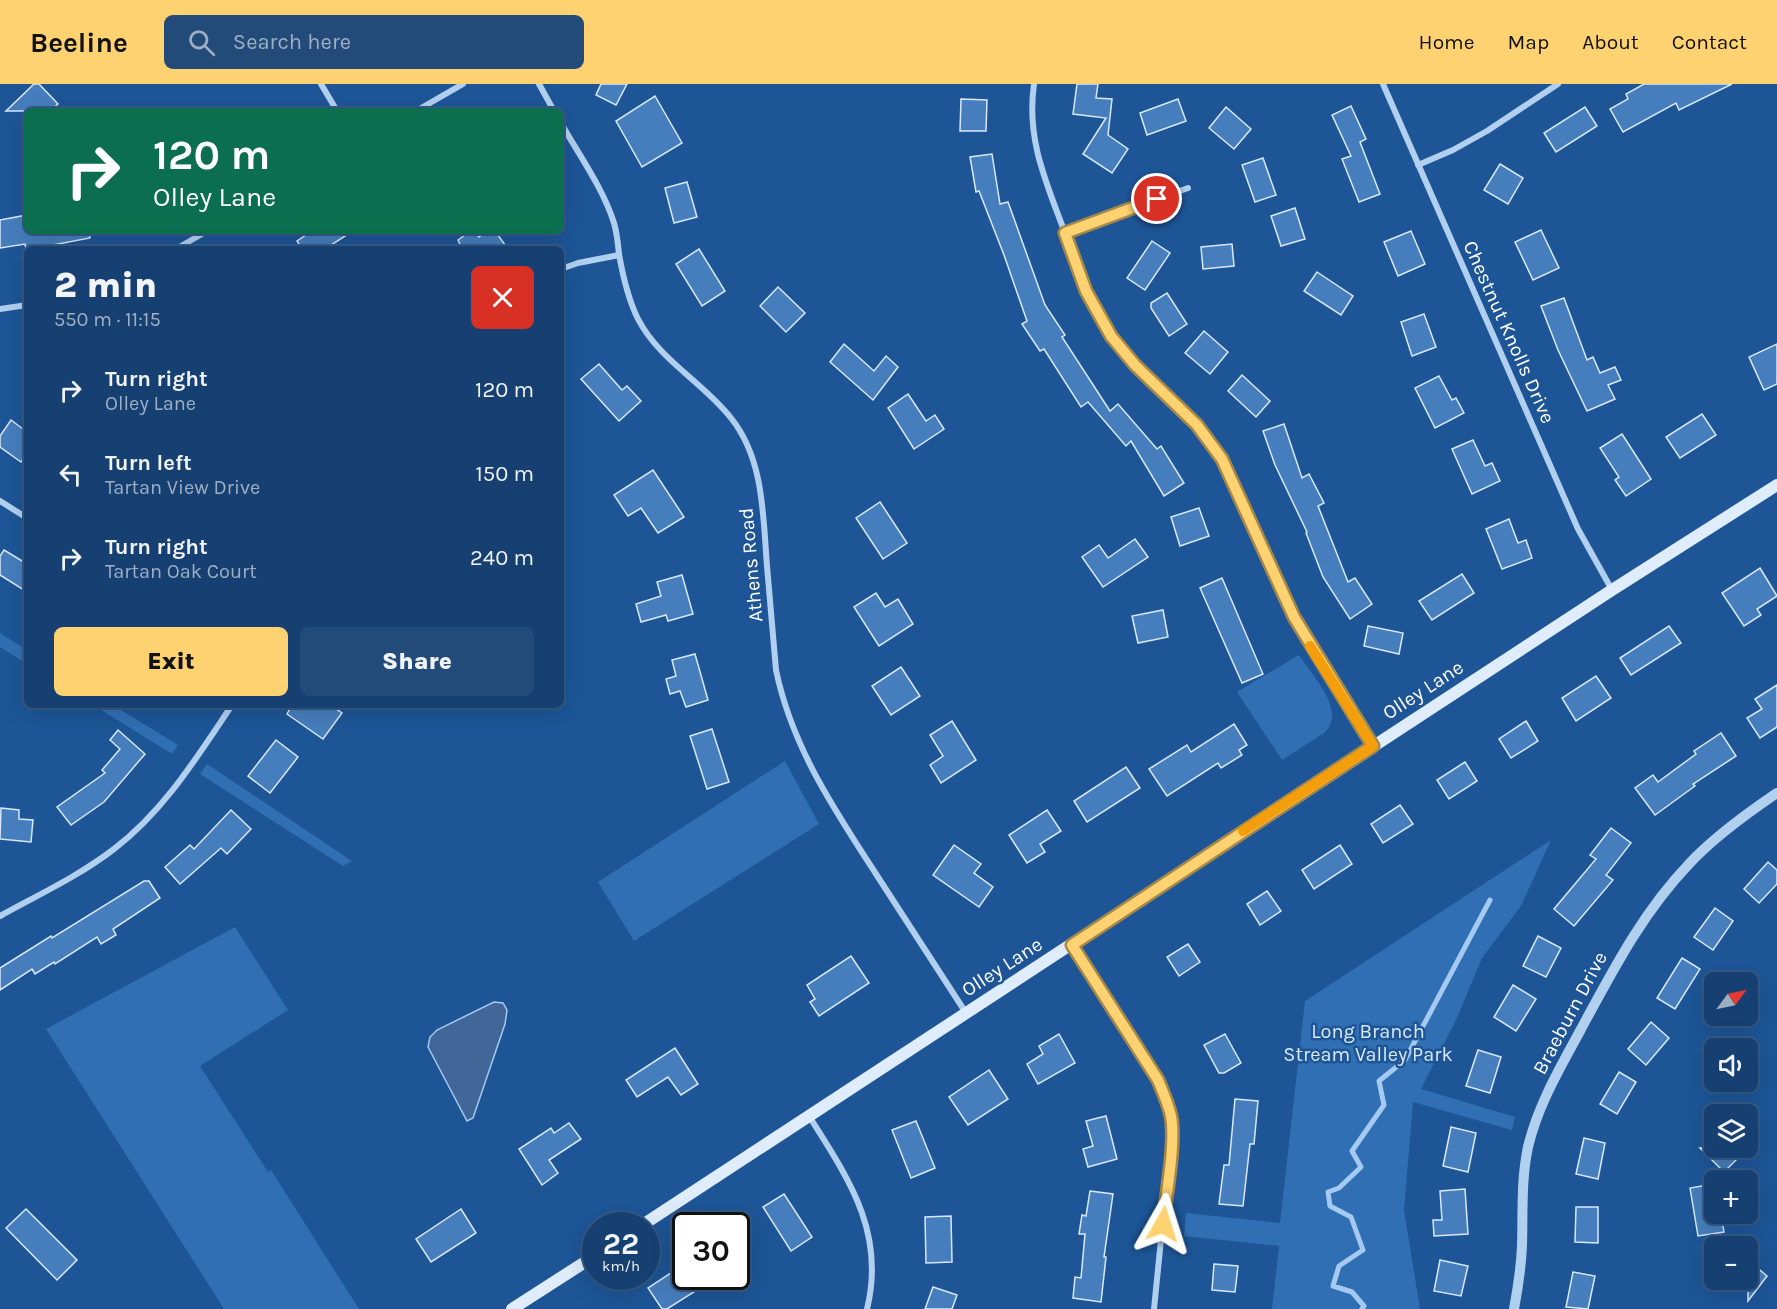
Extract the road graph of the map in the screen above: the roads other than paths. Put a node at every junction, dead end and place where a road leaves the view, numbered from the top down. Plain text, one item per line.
1 (321, 84) edge
2 (463, 84) edge
3 (539, 84) edge
4 (1034, 84) edge
5 (1383, 84) edge
6 (1558, 84) edge
7 (335, 108) edge
8 (421, 108) edge
9 (552, 108) edge
10 (564, 128) edge
11 (1418, 165) junction
12 (1188, 188) dead end
13 (1065, 233) junction
14 (202, 234) edge
15 (181, 246) edge
16 (619, 255) junction
17 (564, 268) edge
18 (24, 305) edge
19 (0, 309) edge
20 (1777, 485) edge
21 (0, 501) edge
22 (24, 516) edge
23 (1612, 590) junction
24 (230, 708) edge
25 (1373, 746) junction
26 (1777, 793) edge
27 (0, 916) edge
28 (1072, 945) junction
29 (966, 1013) junction
30 (809, 1116) junction
31 (660, 1214) edge
32 (582, 1264) edge
33 (512, 1309) edge
34 (867, 1309) edge
35 (1154, 1309) edge
36 (1514, 1309) edge

1 - 7 street
2 - 8 street
3 - 9 street
4 - 13 street
5 - 11 street, Chestnut Knolls Drive
6 - 11 street
10 - 16 street, Athens Road
11 - 23 street, Chestnut Knolls Drive
12 - 13 street
13 - 25 street
14 - 15 street
16 - 17 street
16 - 29 street, Athens Road
18 - 19 street
20 - 23 main road, Olley Lane
21 - 22 street
23 - 25 main road, Olley Lane
24 - 27 street
25 - 28 main road, Olley Lane
26 - 36 street, Braeburn Drive
28 - 29 main road, Olley Lane
28 - 35 street
29 - 30 main road, Olley Lane
30 - 31 main road, Olley Lane
30 - 34 street
32 - 33 main road

